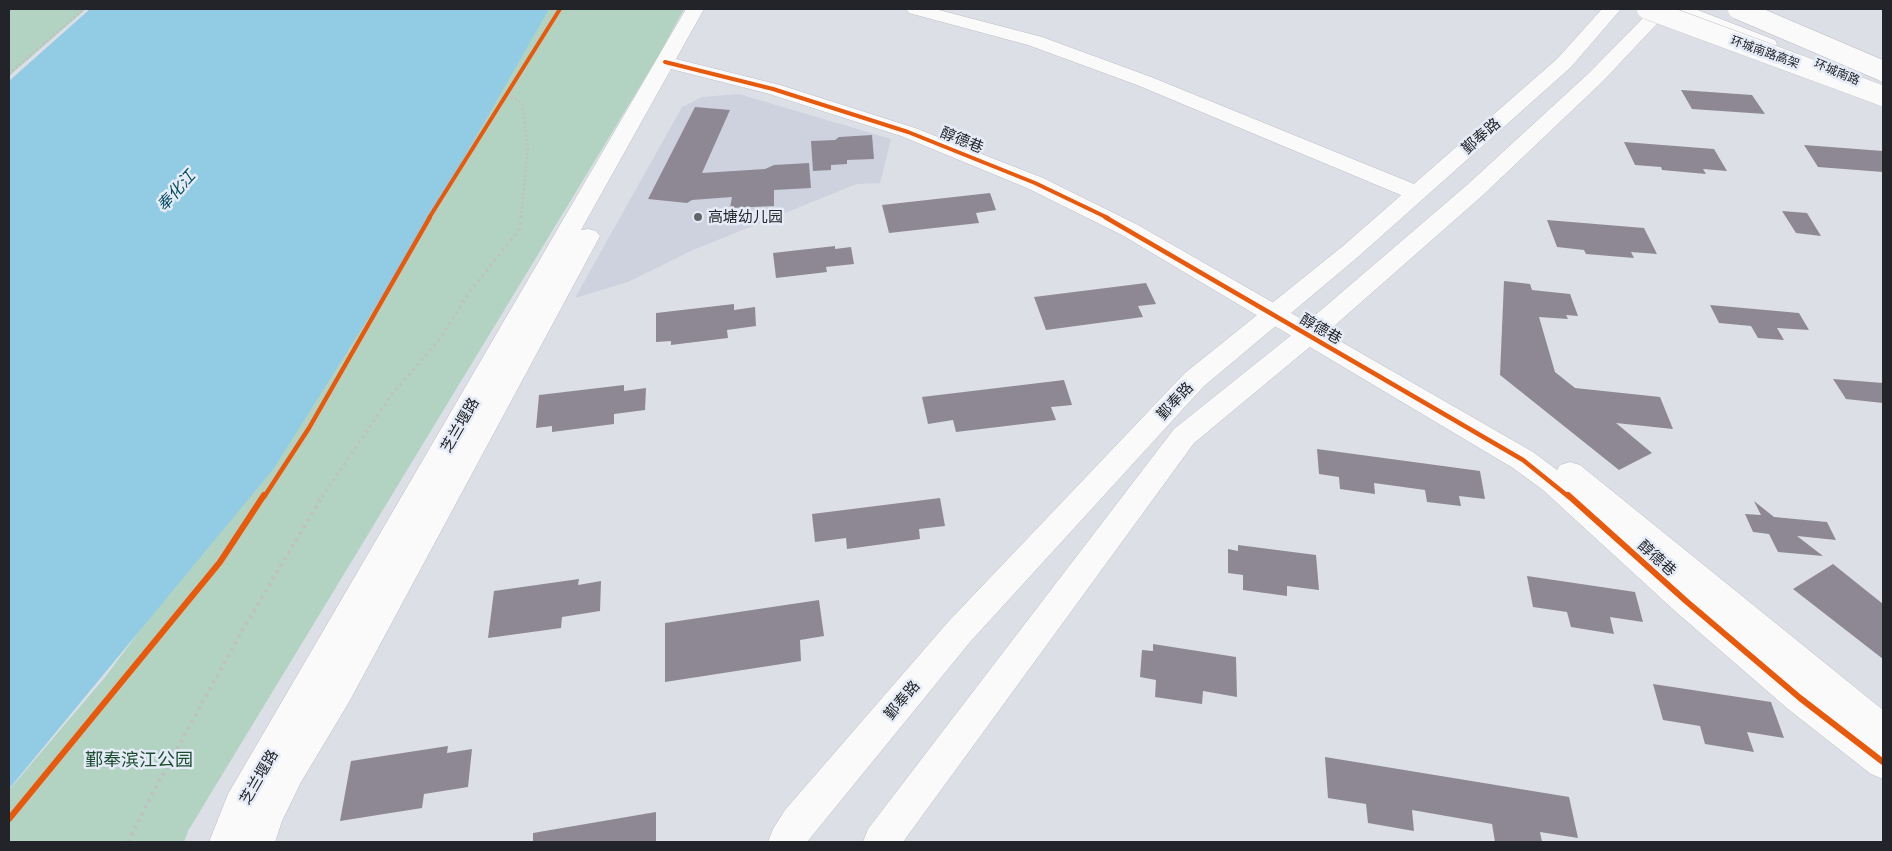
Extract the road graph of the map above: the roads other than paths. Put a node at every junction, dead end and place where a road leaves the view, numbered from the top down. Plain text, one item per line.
1 (695, 9) edge
2 (713, 9) edge
3 (916, 9) edge
4 (1612, 9) edge
5 (1647, 9) edge
6 (1662, 9) edge
7 (1679, 9) edge
8 (1725, 9) edge
9 (1738, 9) edge
10 (676, 60) junction
11 (1883, 64) edge
12 (1883, 71) edge
13 (1883, 92) edge
14 (1883, 96) edge
15 (1416, 194) junction
16 (1280, 311) junction
17 (1314, 330) junction
18 (1883, 731) edge
19 (1883, 762) edge
20 (227, 842) edge
21 (257, 842) edge
22 (786, 842) edge
23 (881, 842) edge

1 - 10 main road, 芝兰堰路
2 - 10 main road, 芝兰堰路
3 - 15 main road
4 - 15 main road, 鄞奉路
5 - 14 main road, 环城南路高架, bridge
6 - 17 main road, 鄞奉路
7 - 13 main road, 环城南路
8 - 11 main road, 环城南路
9 - 12 main road, 环城南路高架, bridge
10 - 16 main road, 醇德巷
10 - 20 main road, 芝兰堰路
10 - 21 main road, 芝兰堰路
15 - 16 main road, 鄞奉路
16 - 17 main road, 醇德巷
16 - 22 main road, 鄞奉路
17 - 18 main road, 醇德巷
17 - 19 main road, 醇德巷
17 - 23 main road, 鄞奉路

